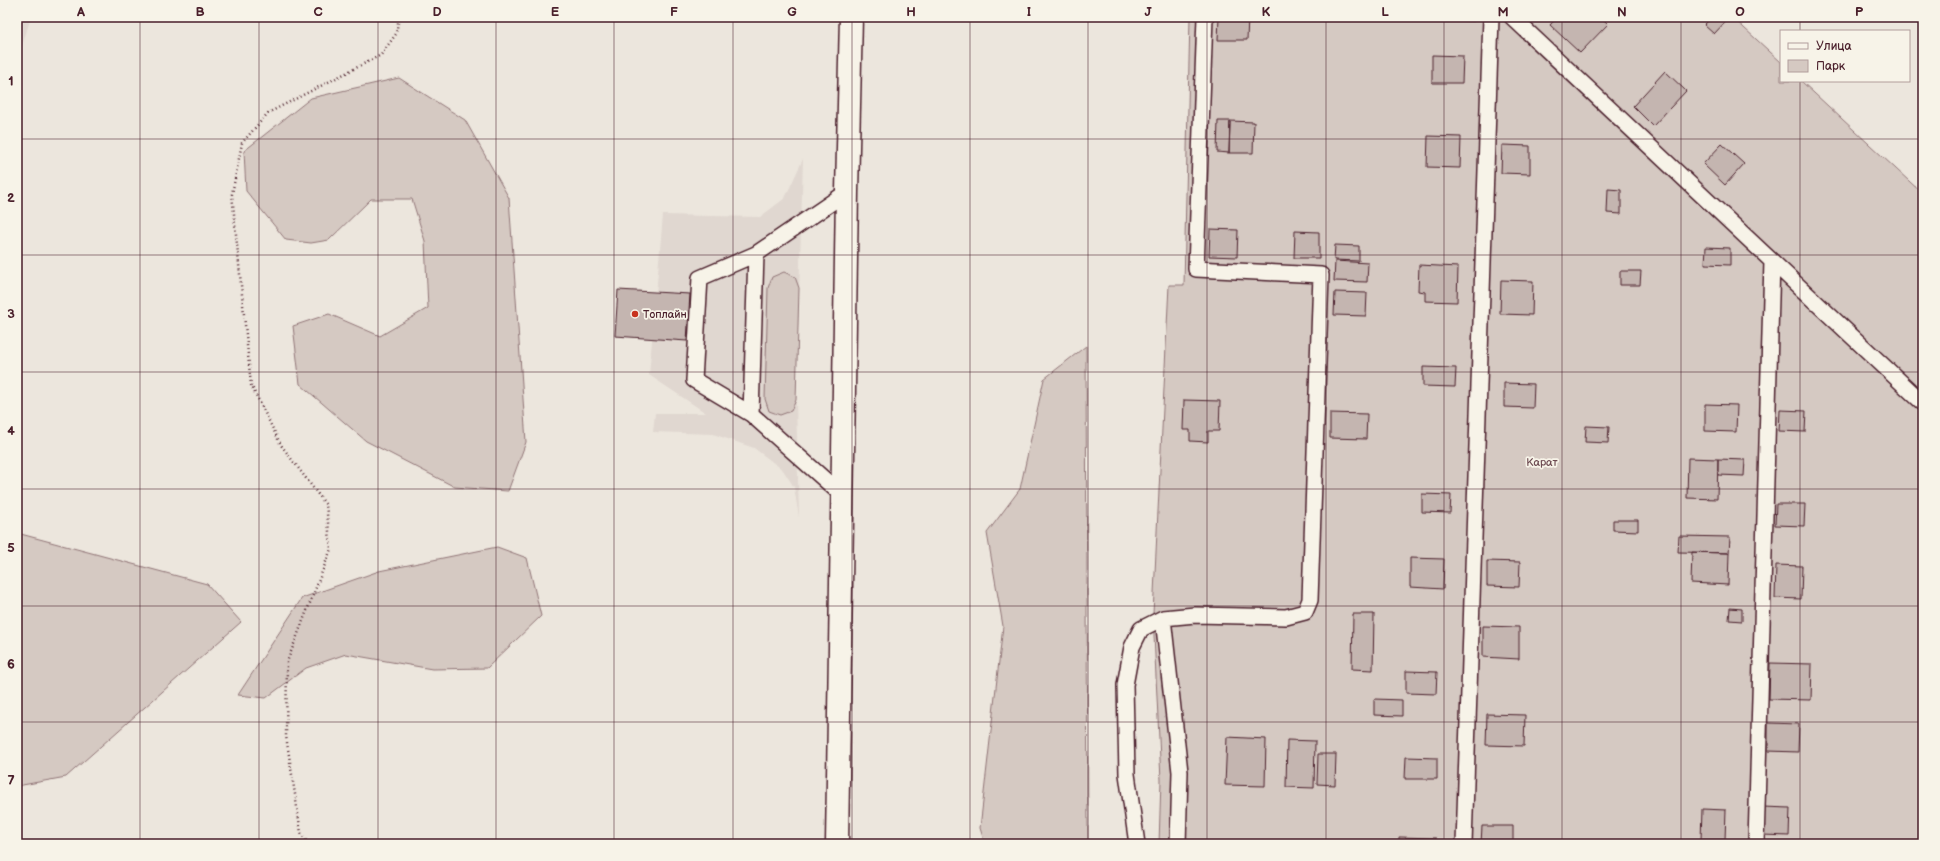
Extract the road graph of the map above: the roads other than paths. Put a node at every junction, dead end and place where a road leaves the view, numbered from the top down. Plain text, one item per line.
1 (851, 17) edge
2 (1205, 17) edge
3 (1491, 17) edge
4 (1512, 17) edge
5 (847, 192) junction
6 (756, 254) junction
7 (1772, 261) junction
8 (1923, 403) edge
9 (751, 414) junction
10 (842, 495) junction
11 (1163, 618) junction
12 (838, 844) edge
13 (1137, 844) edge
14 (1178, 844) edge
15 (1464, 844) edge
16 (1756, 844) edge

1 - 5 main road
2 - 11 lane
3 - 15 lane
4 - 7 lane
5 - 6 lane
5 - 10 main road
6 - 9 lane
6 - 9 lane
7 - 8 lane
7 - 16 lane
9 - 10 lane
10 - 12 main road
11 - 13 lane
11 - 14 lane

